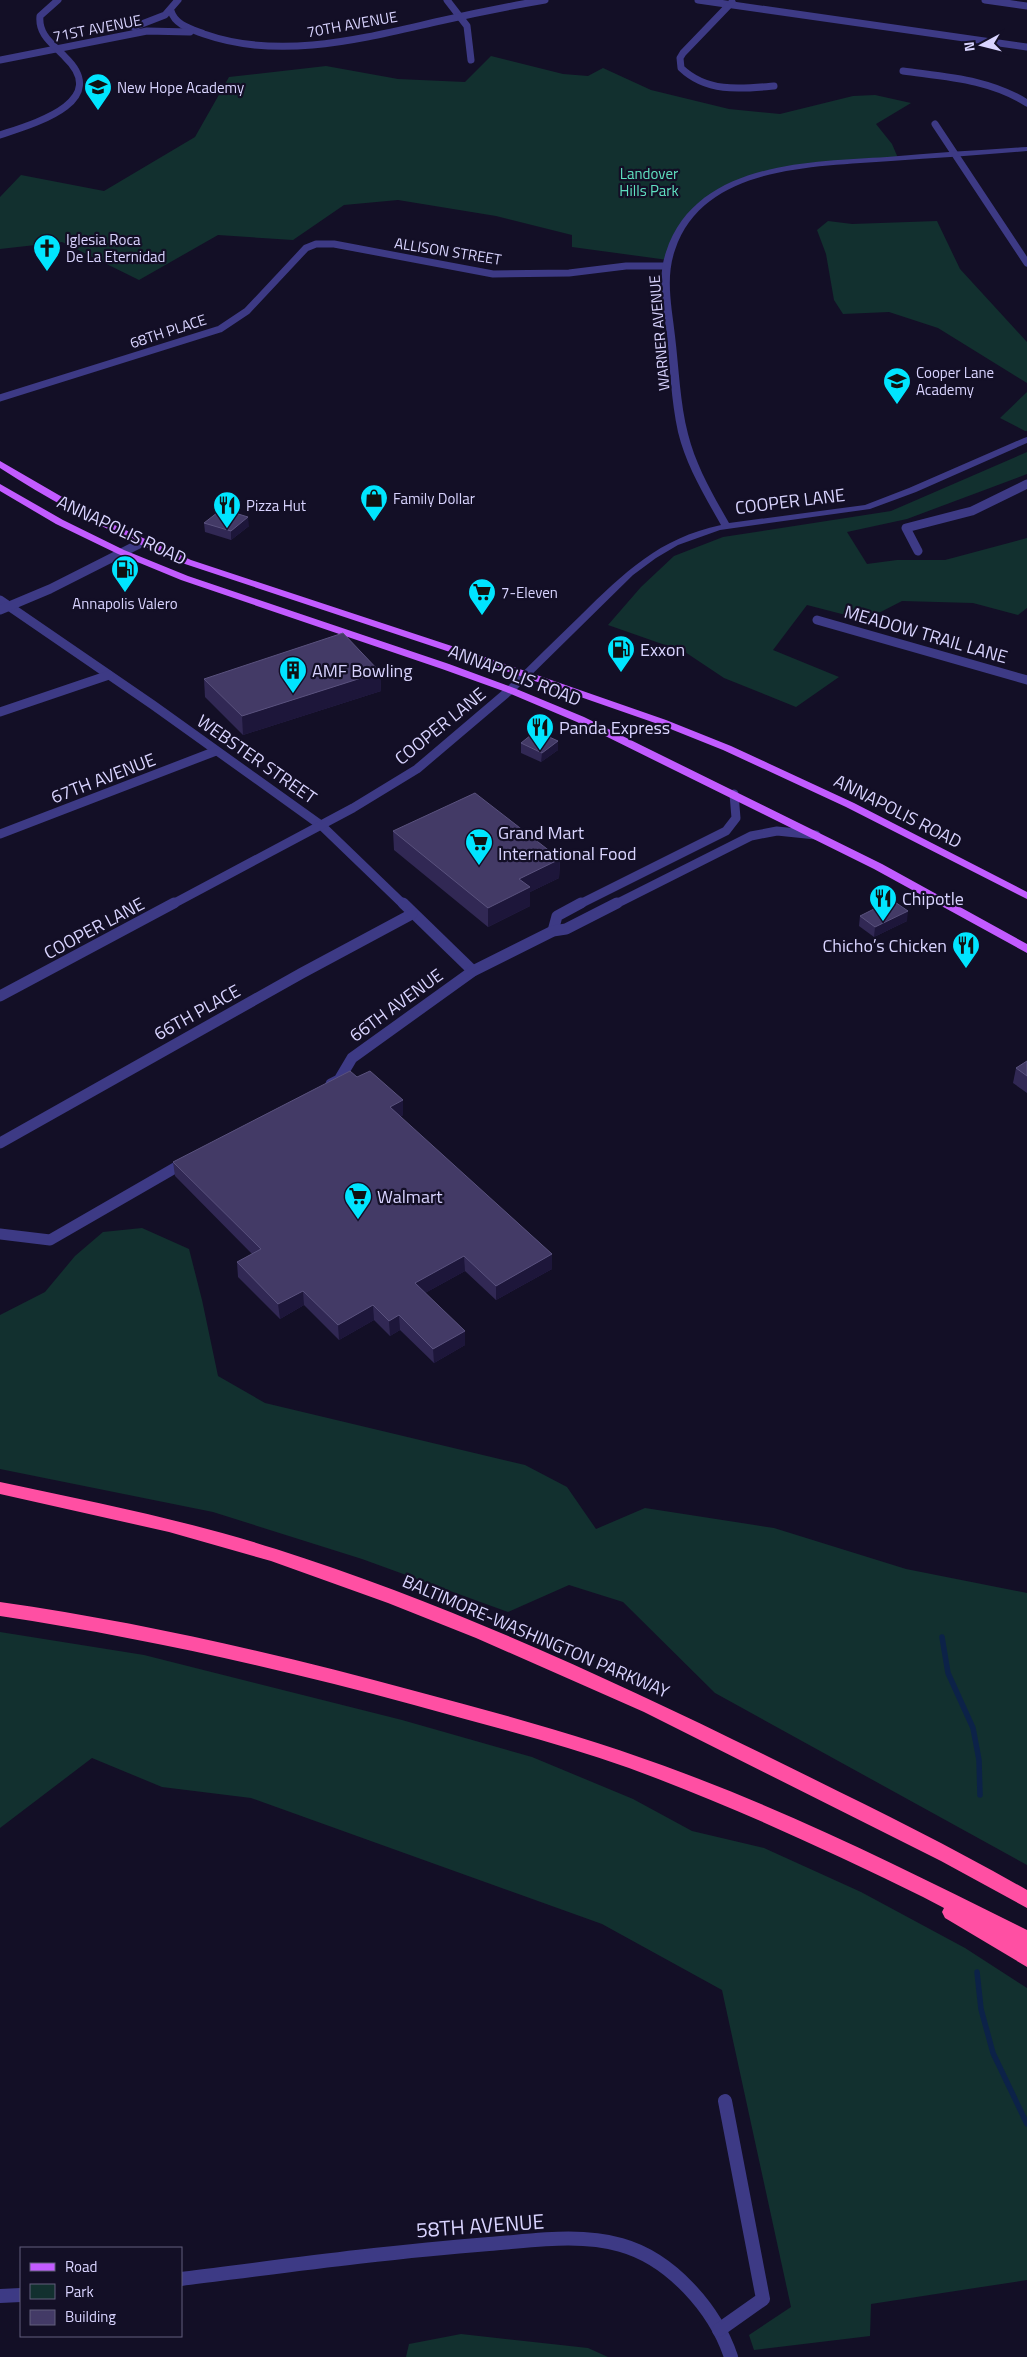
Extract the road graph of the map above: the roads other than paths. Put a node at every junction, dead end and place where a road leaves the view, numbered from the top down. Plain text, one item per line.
1 (58, 0) edge
2 (178, 0) edge
3 (447, 0) edge
4 (545, 0) edge
5 (698, 0) edge
6 (985, 0) edge
7 (731, 2) edge
8 (1027, 6) edge
9 (171, 12) junction
10 (461, 16) junction
11 (134, 30) junction
12 (200, 34) junction
13 (50, 43) junction
14 (1027, 47) edge
15 (57, 49) junction
16 (0, 53) edge
17 (0, 60) edge
18 (471, 60) dead end
19 (903, 71) dead end
20 (774, 86) dead end
21 (1027, 103) edge
22 (935, 124) dead end
23 (0, 135) edge
24 (1027, 149) edge
25 (955, 154) junction
26 (316, 244) joint
27 (1027, 263) edge
28 (666, 266) junction
29 (0, 398) edge
30 (1027, 440) edge
31 (0, 464) edge
32 (1027, 484) edge
33 (0, 487) edge
34 (726, 526) junction
35 (141, 543) junction
36 (918, 550) dead end
37 (122, 554) junction
38 (0, 600) edge
39 (5, 608) edge
40 (816, 620) dead end
41 (109, 676) junction
42 (525, 676) junction
43 (1027, 680) edge
44 (510, 690) junction
45 (0, 712) edge
46 (216, 751) junction
47 (734, 794) junction
48 (322, 826) junction
49 (0, 834) edge
50 (816, 835) junction
51 (1027, 896) edge
52 (412, 914) junction
53 (553, 931) junction
54 (1027, 949) edge
55 (473, 971) junction
56 (0, 996) edge
57 (322, 1089) edge
58 (0, 1143) edge
59 (196, 1156) edge
60 (0, 1234) edge
61 (0, 1488) edge
62 (0, 1609) edge
63 (948, 1855) junction
64 (883, 1869) junction
65 (1027, 1890) edge
66 (1027, 1900) edge
67 (1027, 1940) edge
68 (1027, 1958) edge
69 (725, 2101) dead end
70 (182, 2279) edge
71 (20, 2295) edge
72 (0, 2296) edge
73 (719, 2330) junction
74 (731, 2357) edge

1 - 13 street
2 - 9 street
3 - 10 street
4 - 10 street, 70TH AVENUE
5 - 7 street
6 - 8 street
7 - 14 street
7 - 20 street
9 - 11 street, 71ST AVENUE
9 - 12 street, 70TH AVENUE
10 - 12 street, 70TH AVENUE
10 - 18 street
11 - 12 street, 71ST AVENUE
11 - 13 street, 71ST AVENUE
11 - 15 street, 71ST AVENUE
13 - 15 street
13 - 16 street, 71ST AVENUE
15 - 17 street, 71ST AVENUE
15 - 23 street
19 - 21 street
22 - 25 street
24 - 25 street, WARNER AVENUE
25 - 27 street
25 - 28 street, WARNER AVENUE
26 - 28 street, ALLISON STREET
26 - 29 street, 68TH PLACE
28 - 34 street, WARNER AVENUE
30 - 34 street, COOPER LANE
31 - 35 main road, ANNAPOLIS ROAD
32 - 36 street
33 - 37 main road, ANNAPOLIS ROAD
34 - 42 street, COOPER LANE
35 - 37 street
35 - 42 main road, ANNAPOLIS ROAD
37 - 39 street
37 - 44 main road, ANNAPOLIS ROAD
38 - 39 street, WEBSTER STREET
39 - 41 street, WEBSTER STREET
40 - 43 street, MEADOW TRAIL LANE
41 - 45 street
41 - 46 street, WEBSTER STREET
42 - 44 street, COOPER LANE
42 - 51 main road, ANNAPOLIS ROAD
44 - 47 main road, ANNAPOLIS ROAD
44 - 48 street, COOPER LANE
46 - 48 street, WEBSTER STREET
46 - 49 street, 67TH AVENUE
47 - 50 main road, ANNAPOLIS ROAD
47 - 53 street
48 - 52 street, WEBSTER STREET
48 - 56 street, COOPER LANE
50 - 53 street, 66TH AVENUE
50 - 54 main road, ANNAPOLIS ROAD
52 - 55 street, WEBSTER STREET
52 - 58 street, 66TH PLACE
53 - 55 street, 66TH AVENUE
55 - 57 street, 66TH AVENUE
59 - 60 street
61 - 63 highway, BALTIMORE-WASHINGTON PARKWAY
62 - 64 highway
63 - 65 highway
63 - 66 highway, BALTIMORE-WASHINGTON PARKWAY
64 - 67 highway
64 - 68 highway
69 - 73 street
70 - 73 street, 58TH AVENUE
71 - 72 street
73 - 74 street, 58TH AVENUE

